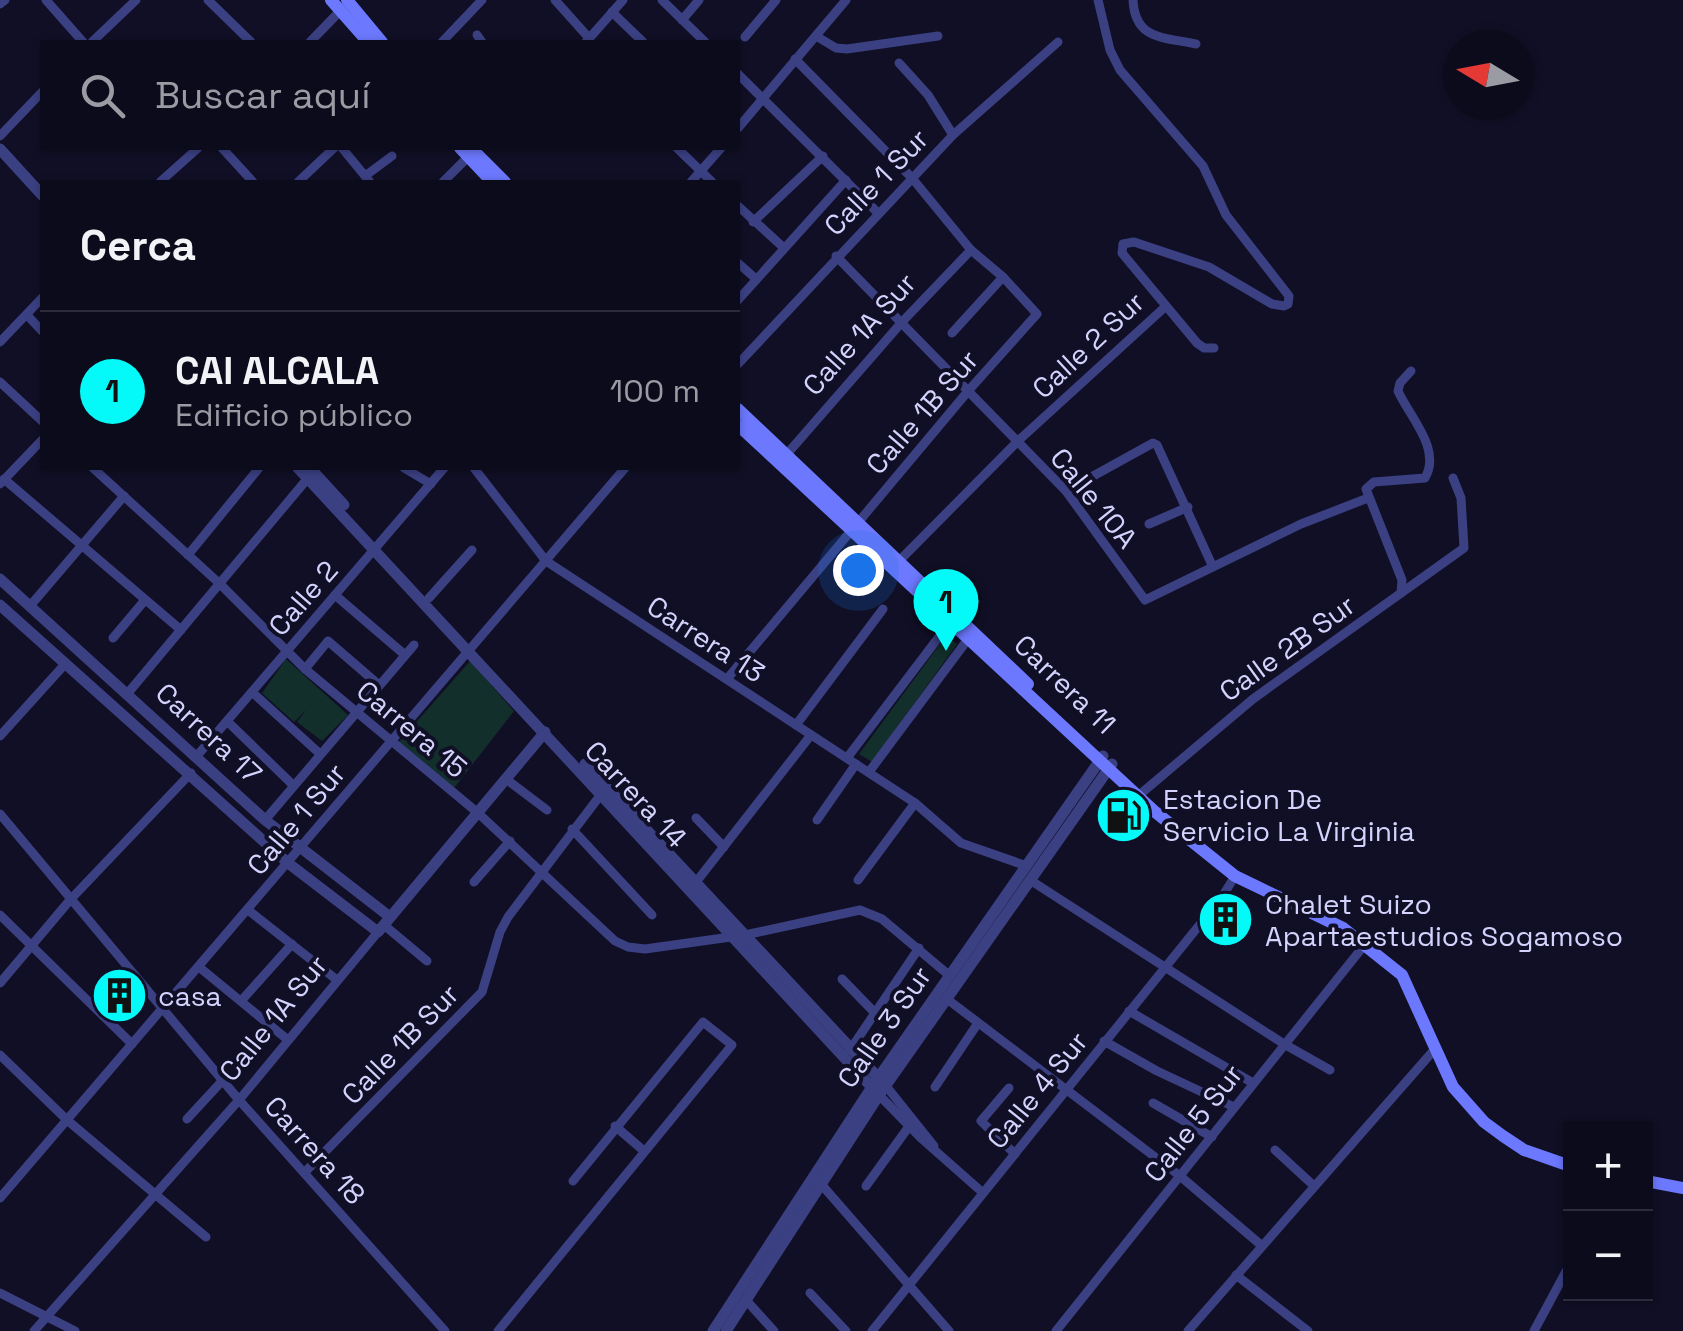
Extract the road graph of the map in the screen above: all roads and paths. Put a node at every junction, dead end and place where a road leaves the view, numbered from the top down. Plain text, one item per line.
1 (46, 0) edge
2 (67, 0) edge
3 (136, 0) edge
4 (208, 0) edge
5 (482, 0) edge
6 (555, 0) edge
7 (623, 0) edge
8 (662, 0) edge
9 (698, 0) edge
10 (776, 0) edge
11 (846, 0) edge
12 (1098, 0) edge
13 (1134, 0) edge
14 (344, 3) edge
15 (56, 11) junction
16 (612, 12) junction
17 (682, 20) junction
18 (816, 36) junction
19 (938, 36) dead end
20 (745, 37) dead end
21 (81, 40) edge
22 (94, 40) edge
23 (249, 40) edge
24 (312, 40) edge
25 (367, 40) edge
26 (380, 40) edge
27 (444, 40) edge
28 (587, 40) edge
29 (641, 40) edge
30 (703, 40) edge
31 (1058, 42) dead end
32 (1196, 44) dead end
33 (794, 59) junction
34 (899, 63) dead end
35 (740, 76) edge
36 (40, 94) edge
37 (762, 98) junction
38 (740, 126) edge
39 (952, 135) junction
40 (0, 137) edge
41 (0, 149) edge
42 (191, 150) edge
43 (224, 150) edge
44 (336, 150) edge
45 (340, 150) edge
46 (470, 150) edge
47 (678, 150) edge
48 (718, 150) edge
49 (392, 156) dead end
50 (822, 156) junction
51 (700, 171) junction
52 (912, 178) junction
53 (368, 179) edge
54 (162, 180) edge
55 (251, 180) edge
56 (300, 180) edge
57 (445, 180) edge
58 (491, 180) edge
59 (503, 180) edge
60 (693, 180) edge
61 (710, 180) edge
62 (846, 180) junction
63 (40, 182) edge
64 (40, 193) edge
65 (740, 208) edge
66 (878, 212) junction
67 (754, 222) junction
68 (784, 248) junction
69 (971, 250) junction
70 (836, 256) junction
71 (740, 265) edge
72 (1003, 277) junction
73 (756, 279) junction
74 (740, 298) edge
75 (40, 300) edge
76 (1166, 307) junction
77 (27, 315) junction
78 (902, 322) junction
79 (40, 329) edge
80 (952, 333) dead end
81 (0, 342) edge
82 (1214, 348) dead end
83 (740, 362) edge
84 (1411, 372) dead end
85 (0, 382) edge
86 (969, 390) junction
87 (740, 410) edge
88 (40, 419) edge
89 (740, 427) edge
90 (1018, 441) junction
91 (40, 442) edge
92 (787, 454) junction
93 (95, 470) edge
94 (257, 470) edge
95 (407, 470) edge
96 (442, 470) edge
97 (476, 470) edge
98 (623, 470) edge
99 (309, 473) edge
100 (1453, 478) dead end
101 (2, 481) edge
102 (430, 484) junction
103 (1066, 492) junction
104 (124, 496) junction
105 (1363, 500) junction
106 (1188, 507) junction
107 (1150, 524) dead end
108 (854, 527) junction
109 (83, 546) junction
110 (377, 546) junction
111 (472, 550) dead end
112 (188, 555) junction
113 (546, 560) junction
114 (900, 560) junction
115 (1212, 565) junction
116 (0, 579) edge
117 (220, 584) junction
118 (1401, 593) junction
119 (335, 595) junction
120 (429, 598) junction
121 (145, 600) junction
122 (0, 605) edge
123 (30, 606) junction
124 (883, 610) dead end
125 (953, 618) junction
126 (181, 630) junction
127 (113, 638) dead end
128 (968, 639) junction
129 (414, 645) dead end
130 (471, 648) junction
131 (288, 650) junction
132 (405, 655) junction
133 (66, 662) junction
134 (305, 669) junction
135 (727, 679) junction
136 (380, 685) junction
137 (252, 692) junction
138 (128, 693) junction
139 (518, 698) junction
140 (355, 711) junction
141 (227, 721) junction
142 (796, 725) junction
143 (545, 732) junction
144 (811, 734) junction
145 (0, 736) edge
146 (390, 742) junction
147 (320, 754) junction
148 (196, 757) junction
149 (851, 761) junction
150 (1106, 762) junction
151 (869, 772) junction
152 (191, 773) junction
153 (506, 779) junction
154 (294, 785) junction
155 (604, 790) junction
156 (1140, 794) junction
157 (915, 803) junction
158 (547, 810) dead end
159 (478, 813) junction
160 (0, 814) edge
161 (696, 818) dead end
162 (265, 820) junction
163 (817, 820) dead end
164 (572, 830) junction
165 (510, 841) junction
166 (724, 846) junction
167 (300, 848) junction
168 (288, 863) junction
169 (1027, 866) junction
170 (542, 869) junction
171 (1236, 876) junction
172 (858, 880) dead end
173 (1030, 880) junction
174 (474, 882) dead end
175 (694, 886) junction
176 (70, 900) junction
177 (248, 910) junction
178 (0, 915) edge
179 (652, 915) dead end
180 (384, 925) junction
181 (739, 936) junction
182 (1366, 943) junction
183 (292, 944) junction
184 (32, 947) junction
185 (919, 948) junction
186 (427, 961) dead end
187 (199, 967) junction
188 (1164, 968) junction
189 (950, 976) junction
190 (337, 980) junction
191 (842, 980) dead end
192 (0, 983) edge
193 (947, 999) junction
194 (242, 1000) junction
195 (164, 1008) junction
196 (1129, 1011) junction
197 (875, 1013) junction
198 (978, 1023) junction
199 (288, 1040) junction
200 (1104, 1042) junction
201 (132, 1044) junction
202 (1284, 1044) junction
203 (850, 1050) junction
204 (1434, 1050) junction
205 (0, 1055) edge
206 (1330, 1070) dead end
207 (224, 1080) junction
208 (1253, 1083) junction
209 (879, 1087) junction
210 (935, 1087) dead end
211 (1009, 1088) dead end
212 (1064, 1090) junction
213 (239, 1100) junction
214 (1152, 1102) dead end
215 (1234, 1106) junction
216 (187, 1119) dead end
217 (67, 1120) junction
218 (912, 1123) junction
219 (615, 1126) junction
220 (1212, 1137) junction
221 (644, 1150) junction
222 (1276, 1150) dead end
223 (1015, 1154) junction
224 (1563, 1164) edge
225 (306, 1172) junction
226 (1180, 1176) junction
227 (574, 1180) dead end
228 (1653, 1183) edge
229 (821, 1184) junction
230 (1313, 1185) junction
231 (866, 1186) dead end
232 (1683, 1188) edge
233 (982, 1192) junction
234 (156, 1195) junction
235 (0, 1198) edge
236 (206, 1237) dead end
237 (1261, 1245) junction
238 (1236, 1274) junction
239 (1563, 1277) edge
240 (908, 1285) junction
241 (0, 1293) edge
242 (810, 1293) dead end
243 (746, 1300) junction
244 (47, 1317) junction
245 (726, 1324) edge
246 (34, 1331) edge
247 (74, 1331) edge
248 (444, 1331) edge
249 (498, 1331) edge
250 (712, 1331) edge
251 (774, 1331) edge
252 (846, 1331) edge
253 (872, 1331) edge
254 (949, 1331) edge
255 (1056, 1331) edge
256 (1188, 1331) edge
257 (1308, 1331) edge
258 (1534, 1331) edge

1 - 15 street
2 - 15 street
3 - 22 street
4 - 23 street
5 - 27 street
6 - 28 street
7 - 16 street
8 - 17 street
9 - 17 street
10 - 20 street
11 - 18 street
12 - 76 street, Calle 2 Sur
13 - 32 street
14 - 24 street
14 - 25 main road
14 - 26 main road
15 - 21 street
16 - 28 street
16 - 29 street
17 - 30 street
18 - 19 street
18 - 33 street
31 - 39 street, Calle 1 Sur
33 - 37 street
33 - 52 street
34 - 39 street
35 - 37 street
36 - 40 street
37 - 38 street
37 - 50 street
39 - 52 street, Calle 1 Sur
40 - 63 street
41 - 64 street
42 - 54 street
43 - 55 street
44 - 56 street
45 - 53 street
46 - 57 street
46 - 58 main road
46 - 59 main road
47 - 51 street
48 - 51 street
49 - 53 street
50 - 62 street
50 - 67 street
51 - 60 street
51 - 61 street
52 - 66 street, Calle 1 Sur
52 - 69 street
62 - 66 street
62 - 68 street
65 - 67 street
66 - 70 street, Calle 1 Sur
67 - 68 street
68 - 73 street
69 - 72 street
69 - 78 street, Calle 1A Sur
70 - 78 street, Calle 10A
70 - 83 street, Calle 1 Sur
71 - 73 street
72 - 80 street
72 - 86 street, Calle 1B Sur
73 - 74 street
75 - 77 street
76 - 82 street
76 - 90 street, Calle 2 Sur
77 - 79 street
77 - 81 street
78 - 86 street, Calle 10A
78 - 92 street, Calle 1A Sur
84 - 105 street
85 - 88 street
86 - 90 street, Calle 10A
86 - 108 street, Calle 1B Sur
87 - 92 main road, Carrera 11
89 - 108 main road, Carrera 11
90 - 103 street, Calle 10A
90 - 114 street, Calle 2 Sur
91 - 101 street
92 - 108 main road, Carrera 11
93 - 104 street, Carrera 15
94 - 112 street
95 - 102 street
96 - 102 street, Calle 2
97 - 113 street, Carrera 13
98 - 113 street, Calle 1 Sur
99 - 110 street, Carrera 14
99 - 117 street
100 - 118 street, Calle 2B Sur
101 - 109 street
102 - 110 street, Calle 2
103 - 106 street
103 - 115 street, Calle 10A
104 - 109 street
104 - 112 street, Carrera 15
105 - 115 street
105 - 118 street
106 - 107 street
106 - 115 street
108 - 114 main road, Carrera 11
108 - 125 main road, Carrera 11
108 - 135 street, Calle 1B Sur
109 - 121 street
109 - 123 street
110 - 119 street, Calle 2
110 - 120 street, Carrera 14
110 - 130 street, Carrera 14
111 - 120 street
112 - 117 street, Carrera 15
113 - 130 street, Calle 1 Sur
113 - 135 street, Carrera 13
114 - 125 main road, Carrera 11
116 - 123 street, Carrera 17
117 - 126 street
117 - 131 street, Carrera 15
118 - 156 street, Calle 2B Sur
119 - 131 street, Calle 2
119 - 132 street
120 - 130 street, Carrera 14
121 - 126 street
121 - 127 street
122 - 133 street, Carrera 17
123 - 138 street, Carrera 17
124 - 142 street
125 - 128 main road, Carrera 11
125 - 149 street
125 - 150 main road, Carrera 11
126 - 138 street
128 - 150 main road, Carrera 11
128 - 151 street
129 - 132 street
130 - 139 street, Carrera 14
130 - 146 street, Calle 1 Sur
131 - 134 street, Carrera 15
131 - 137 street, Calle 2
132 - 136 street
133 - 145 street
133 - 152 street, Carrera 17
134 - 136 street
134 - 140 street, Carrera 15
135 - 142 street, Carrera 13
136 - 140 street
137 - 141 street, Calle 2
137 - 147 street
138 - 148 street, Carrera 17
139 - 143 street, Carrera 14
139 - 155 street, Carrera 14
140 - 146 street, Carrera 15
140 - 147 street
141 - 148 street, Calle 2
141 - 154 street
142 - 144 street, Carrera 13
143 - 153 street, Calle 1A Sur
143 - 155 street, Carrera 14
144 - 149 street, Carrera 13
144 - 166 street
146 - 159 street, Carrera 15
146 - 167 street, Calle 1 Sur
147 - 154 street
148 - 162 street, Carrera 17
149 - 151 street, Carrera 13
149 - 163 street
150 - 156 main road, Carrera 11
150 - 169 street, Calle 3 Sur
150 - 173 street, Calle 3 Sur
151 - 157 street, Carrera 13
152 - 168 street, Carrera 17
152 - 176 street
153 - 158 street
153 - 159 street, Calle 1A Sur
154 - 162 street
155 - 164 street, Calle 1B Sur
155 - 175 street, Carrera 14
156 - 171 main road, Carrera 11
157 - 169 street, Carrera 13
157 - 172 street
159 - 165 street, Carrera 15
159 - 180 street, Calle 1A Sur
160 - 176 street, Carrera 18
161 - 166 street
162 - 167 street, Carrera 17
164 - 170 street, Calle 1B Sur
164 - 179 street
165 - 170 street, Carrera 15
165 - 174 street
166 - 175 street
167 - 168 street, Calle 1 Sur
167 - 180 street, Carrera 17
168 - 177 street, Calle 1 Sur
168 - 180 street, Carrera 17
169 - 189 street, Calle 3 Sur
170 - 181 street, Carrera 15
170 - 225 street, Calle 1B Sur
171 - 182 main road, Carrera 11
171 - 188 street, Calle 4 Sur
173 - 188 street
173 - 193 street, Calle 3 Sur
175 - 181 street, Carrera 14
176 - 184 street
176 - 195 street, Carrera 18
177 - 183 street
177 - 187 street, Calle 1 Sur
178 - 184 street
180 - 186 street
180 - 190 street, Calle 1A Sur
181 - 185 street, Carrera 15
181 - 203 street, Carrera 14
181 - 209 street, Carrera 14
182 - 202 street, Calle 5 Sur
182 - 204 main road, Carrera 11
183 - 190 street
183 - 194 street
184 - 192 street
184 - 201 street
185 - 189 street, Carrera 15
185 - 197 street
187 - 194 street
187 - 195 street, Calle 1 Sur
188 - 196 street, Calle 4 Sur
188 - 202 street
189 - 209 street, Calle 3 Sur
190 - 199 street, Calle 1A Sur
191 - 197 street
193 - 198 street
193 - 209 street, Calle 3 Sur
194 - 199 street
195 - 201 street, Calle 1 Sur
195 - 207 street, Carrera 18
196 - 200 street, Calle 4 Sur
196 - 208 street
197 - 203 street
198 - 210 street
198 - 212 street
199 - 213 street, Calle 1A Sur
200 - 212 street, Calle 4 Sur
200 - 215 street
201 - 217 street, Calle 1 Sur
202 - 206 street
202 - 208 street, Calle 5 Sur
203 - 209 street, Carrera 14
204 - 224 main road, Carrera 11
204 - 230 street
205 - 217 street
207 - 213 street, Carrera 18
207 - 216 street
208 - 215 street, Calle 5 Sur
209 - 218 street, Carrera 14
209 - 229 street, Calle 3 Sur
209 - 245 street, Calle 3 Sur
211 - 223 street
212 - 223 street, Calle 4 Sur
212 - 226 street
213 - 225 street, Carrera 18
213 - 234 street, Calle 1A Sur
214 - 220 street
215 - 220 street, Calle 5 Sur
217 - 234 street
217 - 235 street, Calle 1 Sur
218 - 231 street
218 - 233 street, Carrera 14
219 - 221 street
219 - 221 street
219 - 227 street
220 - 226 street, Calle 5 Sur
221 - 249 street
222 - 230 street
223 - 233 street, Calle 4 Sur
225 - 248 street, Carrera 18
226 - 237 street
226 - 255 street, Calle 5 Sur
228 - 232 main road
229 - 240 street
229 - 243 street, Calle 3 Sur
230 - 237 street
233 - 240 street, Calle 4 Sur
234 - 236 street
234 - 244 street, Calle 1A Sur
237 - 238 street
238 - 256 street
238 - 257 street
239 - 258 street
240 - 253 street, Calle 4 Sur
240 - 254 street
241 - 244 street
242 - 252 street
243 - 245 street, Calle 3 Sur
243 - 251 street
244 - 246 street, Calle 1A Sur
244 - 247 street
245 - 250 street, Calle 3 Sur

